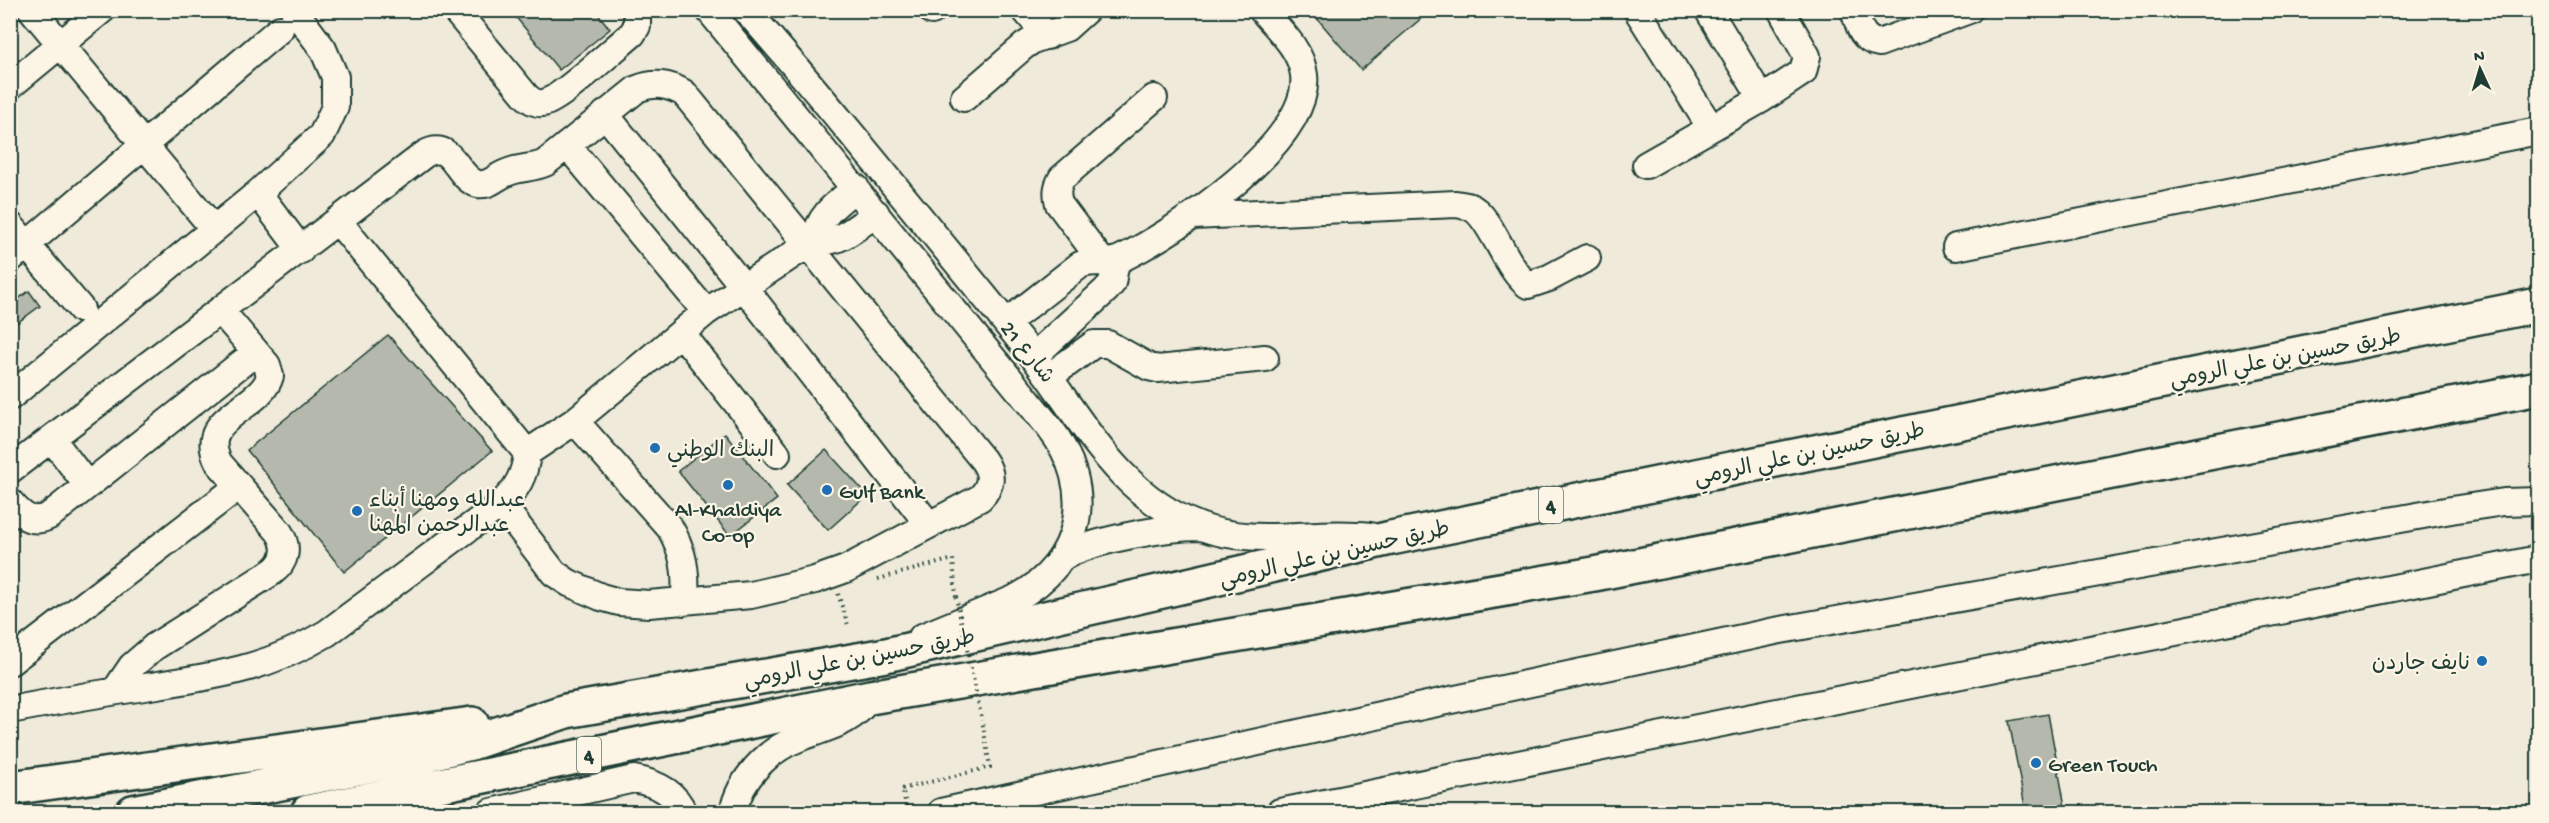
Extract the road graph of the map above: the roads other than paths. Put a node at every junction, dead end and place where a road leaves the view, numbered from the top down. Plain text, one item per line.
1 (32, 10) edge
2 (102, 10) edge
3 (455, 10) edge
4 (637, 10) edge
5 (710, 10) edge
6 (745, 10) edge
7 (1025, 10) edge
8 (1086, 10) edge
9 (1262, 10) edge
10 (1637, 10) edge
11 (1708, 10) edge
12 (1781, 10) edge
13 (1854, 10) edge
14 (1969, 10) edge
15 (287, 20) edge
16 (727, 32) junction
17 (1047, 36) junction
18 (60, 45) junction
19 (10, 86) edge
20 (964, 98) dead end
21 (1154, 98) dead end
22 (1762, 99) junction
23 (605, 114) junction
24 (1711, 128) junction
25 (2538, 131) edge
26 (143, 144) junction
27 (567, 145) junction
28 (1646, 165) dead end
29 (856, 188) junction
30 (258, 193) junction
31 (876, 213) junction
32 (1193, 216) junction
33 (338, 221) junction
34 (10, 225) edge
35 (214, 229) junction
36 (811, 242) junction
37 (1956, 247) dead end
38 (301, 250) junction
39 (19, 252) edge
40 (1587, 258) dead end
41 (1108, 261) junction
42 (744, 286) junction
43 (2538, 305) edge
44 (81, 309) dead end
45 (221, 311) junction
46 (706, 312) junction
47 (1006, 323) junction
48 (682, 334) junction
49 (256, 352) junction
50 (1034, 356) junction
51 (1265, 358) dead end
52 (1050, 376) junction
53 (2538, 388) edge
54 (10, 397) edge
55 (2489, 398) junction
56 (1071, 407) junction
57 (2538, 407) edge
58 (575, 422) junction
59 (1049, 427) junction
60 (52, 439) junction
61 (527, 453) junction
62 (777, 454) dead end
63 (10, 470) edge
64 (87, 485) junction
65 (239, 486) junction
66 (2538, 501) edge
67 (10, 502) edge
68 (501, 504) junction
69 (929, 525) junction
70 (1200, 527) junction
71 (1391, 538) junction
72 (1063, 557) junction
73 (2538, 559) edge
74 (684, 602) junction
75 (886, 655) junction
76 (10, 662) edge
77 (115, 691) junction
78 (870, 697) junction
79 (10, 710) edge
80 (566, 711) junction
81 (10, 788) edge
82 (133, 813) edge
83 (308, 813) edge
84 (491, 813) edge
85 (683, 813) edge
86 (733, 813) edge
87 (941, 813) edge
88 (1280, 813) edge

1 - 18 street
2 - 18 street
3 - 4 street
5 - 16 street, شارع 21
6 - 16 street
6 - 47 street, شارع 21
7 - 17 street
8 - 17 street
9 - 32 street
10 - 24 street
11 - 22 street
12 - 22 street
13 - 14 street
15 - 26 street
15 - 30 street
16 - 29 street, شارع 21
17 - 20 street
18 - 19 street
18 - 26 street
21 - 41 street
22 - 24 street
23 - 27 street
23 - 36 street
23 - 42 street
24 - 28 street
25 - 37 street
26 - 35 street
26 - 39 street
27 - 33 street
27 - 46 street
29 - 31 street, شارع 21
29 - 36 street
30 - 35 street
30 - 38 street
31 - 36 street
31 - 59 street, شارع 21
32 - 40 street
32 - 41 street
33 - 38 street
33 - 61 street
34 - 39 street
35 - 54 street
36 - 42 street
36 - 69 street
38 - 45 street
39 - 44 street
41 - 47 street
41 - 50 street
42 - 46 street
42 - 69 street
43 - 71 highway, طريق حسين بن علي الرومي / 4
45 - 49 street
45 - 60 street
46 - 48 street
47 - 50 street, شارع 21
48 - 58 street
48 - 62 street
49 - 64 street
49 - 65 street
50 - 52 street, شارع 21
51 - 52 street
52 - 56 street, شارع 21
53 - 55 highway, طريق حسين بن علي الرومي / 4
55 - 57 street
55 - 78 highway, طريق حسين بن علي الرومي / 4
56 - 59 street
56 - 70 street, شارع 21
58 - 61 street
58 - 74 street
59 - 72 street, شارع 21
60 - 63 street
60 - 64 street
61 - 68 street
64 - 67 street
65 - 76 street
65 - 77 street
66 - 87 street
68 - 74 street
68 - 77 street
69 - 74 street
70 - 71 street, شارع 21
70 - 72 street
71 - 75 highway, طريق حسين بن علي الرومي / 4
72 - 75 street, شارع 21
73 - 88 street
75 - 80 highway, طريق حسين بن علي الرومي / 4
77 - 79 street
78 - 83 highway, طريق حسين بن علي الرومي / 4
78 - 86 street
80 - 81 highway
80 - 82 highway, طريق حسين بن علي الرومي / 4
84 - 85 street

